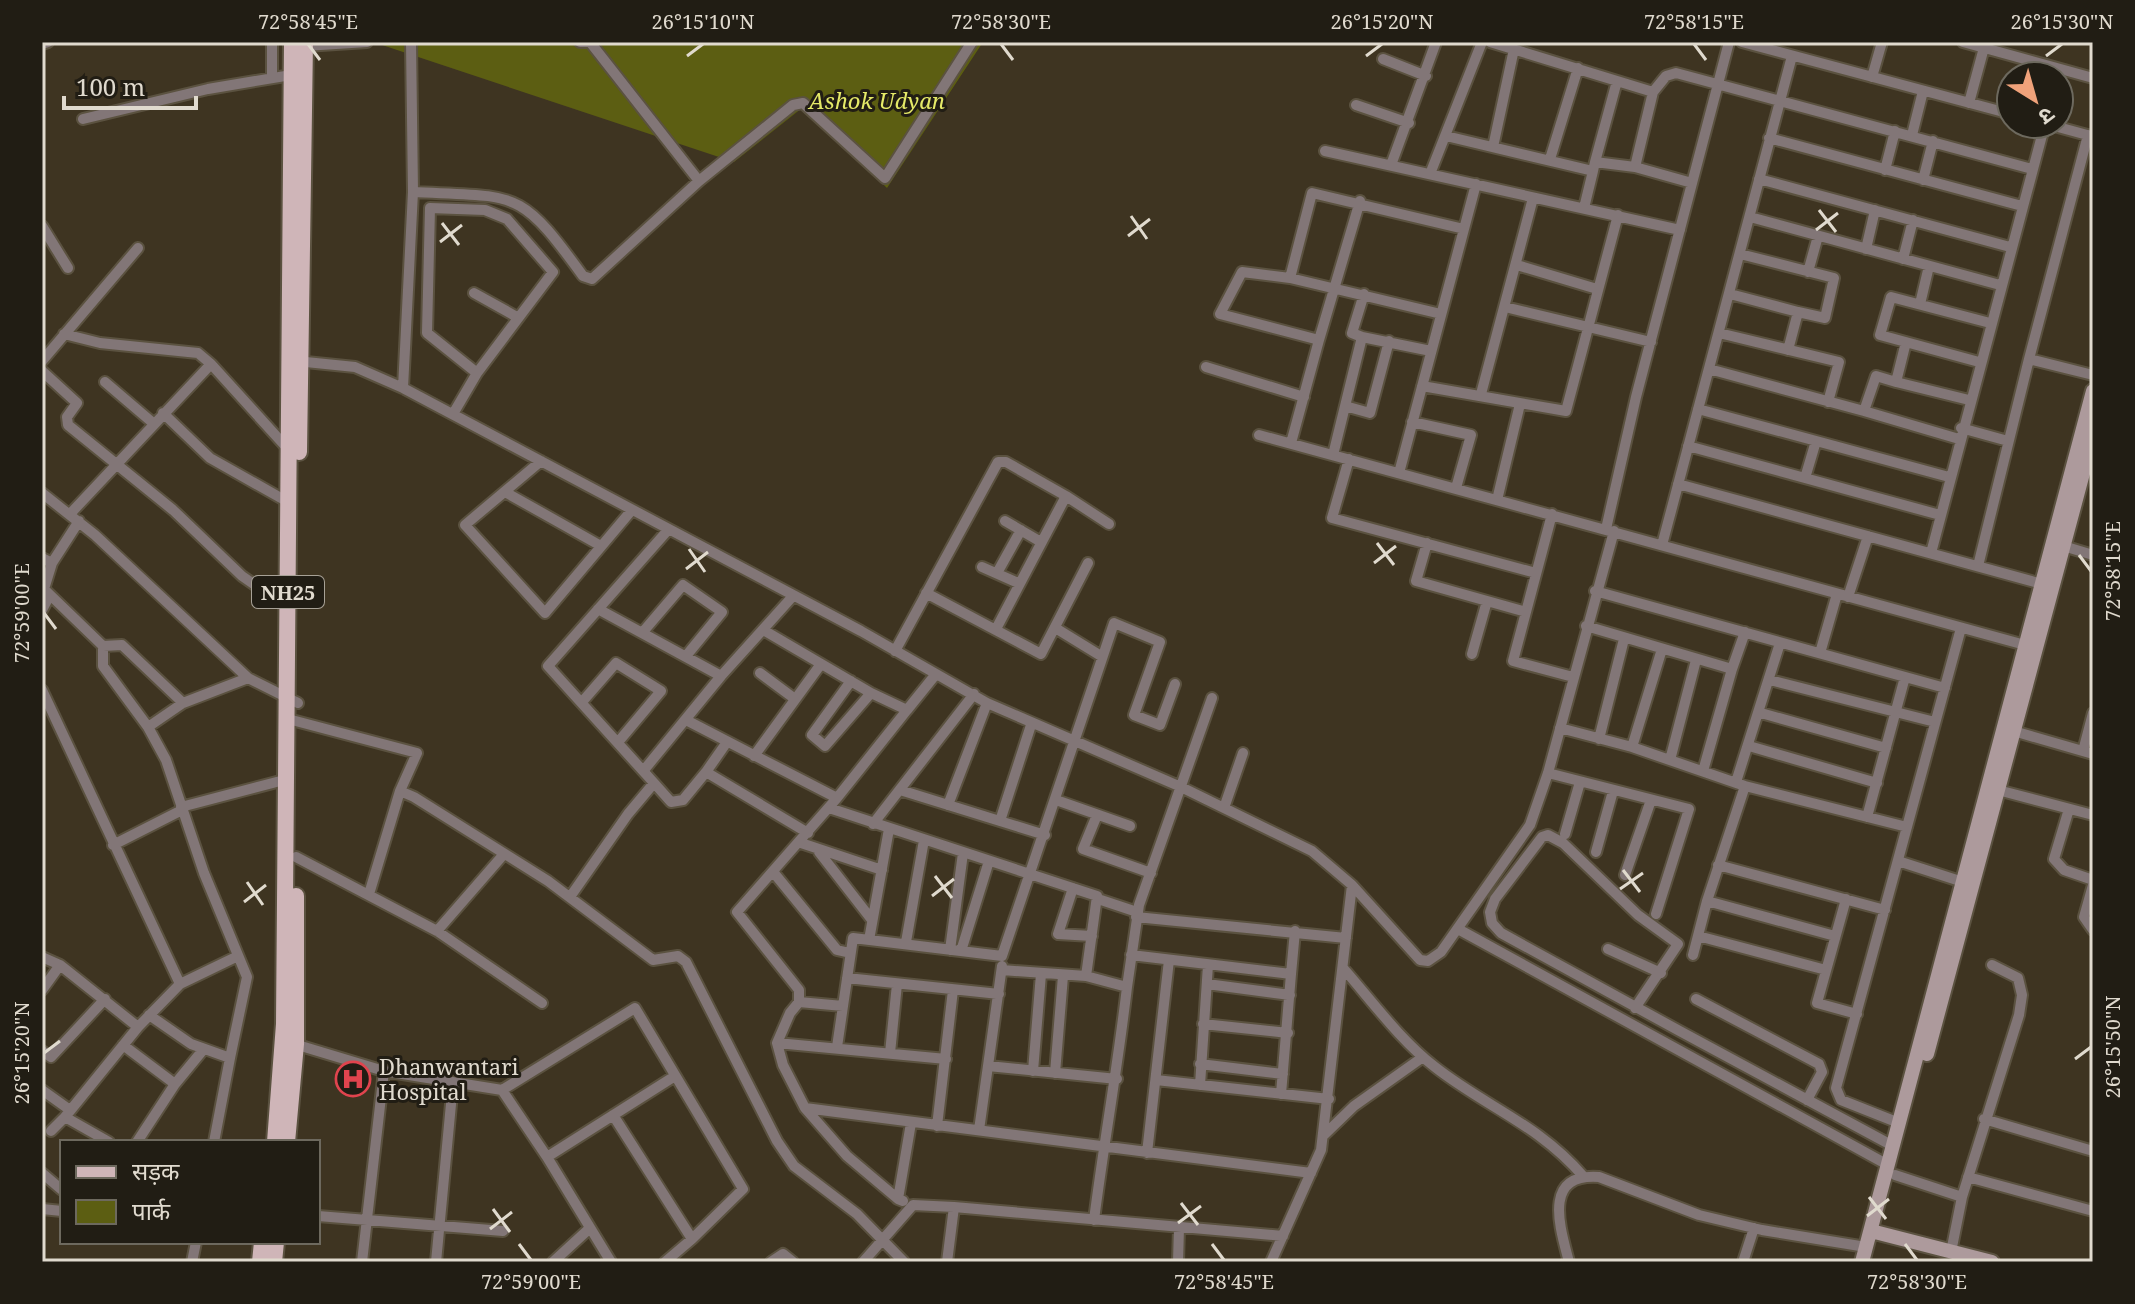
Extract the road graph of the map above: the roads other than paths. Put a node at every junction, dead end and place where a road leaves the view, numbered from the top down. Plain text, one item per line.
1 (48, 42) edge
2 (272, 42) edge
3 (367, 42) edge
4 (411, 42) edge
5 (580, 42) edge
6 (972, 42) edge
7 (1436, 42) edge
8 (1482, 42) edge
9 (1490, 42) edge
10 (1729, 42) edge
11 (1742, 42) edge
12 (1882, 42) edge
13 (1963, 42) edge
14 (300, 43) edge
15 (42, 44) edge
16 (1985, 45) edge
17 (1514, 49) junction
18 (1792, 56) junction
19 (1383, 59) dead end
20 (1578, 68) junction
21 (291, 75) junction
22 (1426, 76) junction
23 (1872, 77) junction
24 (272, 78) junction
25 (2093, 78) edge
26 (1617, 81) junction
27 (1717, 86) junction
28 (1923, 91) junction
29 (1653, 92) junction
30 (1780, 101) junction
31 (1969, 103) junction
32 (1356, 105) dead end
33 (1995, 110) edge
34 (83, 119) dead end
35 (1409, 123) junction
36 (1895, 131) junction
37 (1912, 135) junction
38 (1446, 136) junction
39 (2091, 136) edge
40 (1769, 138) junction
41 (2041, 140) edge
42 (1933, 141) junction
43 (1493, 147) junction
44 (1325, 151) dead end
45 (1550, 159) junction
46 (1391, 165) junction
47 (1594, 166) junction
48 (1635, 167) junction
49 (2032, 169) junction
50 (1885, 170) junction
51 (1430, 174) junction
52 (1759, 179) junction
53 (1923, 180) junction
54 (699, 181) junction
55 (1692, 183) junction
56 (1476, 184) junction
57 (413, 192) junction
58 (1533, 198) junction
59 (1360, 201) junction
60 (2022, 206) junction
61 (1584, 208) junction
62 (1875, 210) junction
63 (1618, 215) junction
64 (1750, 217) junction
65 (1913, 220) junction
66 (42, 226) edge
67 (1464, 229) junction
68 (1680, 230) junction
69 (1818, 236) junction
70 (2010, 247) junction
71 (138, 248) dead end
72 (1866, 249) junction
73 (1740, 254) junction
74 (1903, 259) junction
75 (1517, 265) junction
76 (1929, 266) junction
77 (68, 268) dead end
78 (1808, 272) junction
79 (1290, 278) junction
80 (2000, 285) junction
81 (1335, 288) junction
82 (1597, 289) junction
83 (474, 293) dead end
84 (1364, 294) junction
85 (1730, 294) junction
86 (1920, 304) junction
87 (1505, 307) junction
88 (1798, 312) junction
89 (1441, 314) junction
90 (517, 317) junction
91 (1990, 323) junction
92 (1586, 327) junction
93 (1719, 333) junction
94 (64, 334) junction
95 (1362, 337) junction
96 (1319, 340) junction
97 (1389, 341) junction
98 (1651, 342) junction
99 (1906, 342) junction
100 (1788, 350) junction
101 (1431, 351) junction
102 (2029, 359) junction
103 (42, 361) edge
104 (294, 361) junction
105 (1979, 362) junction
106 (211, 364) junction
107 (1206, 367) dead end
108 (1709, 369) junction
109 (42, 371) edge
110 (477, 373) junction
111 (2093, 375) edge
112 (105, 382) dead end
113 (1896, 382) junction
114 (1422, 386) junction
115 (403, 388) junction
116 (2093, 391) edge
117 (1481, 394) junction
118 (1304, 397) junction
119 (1969, 400) junction
120 (1828, 402) junction
121 (1520, 404) junction
122 (1345, 406) junction
123 (1698, 409) junction
124 (1864, 411) junction
125 (163, 413) junction
126 (453, 414) junction
127 (1412, 422) junction
128 (153, 423) junction
129 (1960, 434) junction
130 (1259, 435) dead end
131 (2093, 436) edge
132 (1816, 441) junction
133 (2008, 441) junction
134 (1291, 443) junction
135 (1688, 446) junction
136 (288, 450) junction
137 (1333, 455) junction
138 (1349, 459) junction
139 (541, 461) junction
140 (115, 462) junction
141 (1399, 473) junction
142 (1949, 477) junction
143 (1805, 478) junction
144 (1678, 484) junction
145 (1456, 488) junction
146 (505, 492) junction
147 (42, 493) edge
148 (1066, 496) junction
149 (1497, 500) junction
150 (288, 502) junction
151 (631, 511) junction
152 (1552, 514) junction
153 (1940, 515) junction
154 (74, 517) junction
155 (1005, 521) dead end
156 (1109, 524) dead end
157 (668, 530) junction
158 (1021, 530) junction
159 (1610, 530) junction
160 (1868, 536) junction
161 (1041, 542) junction
162 (1427, 543) junction
163 (2058, 544) junction
164 (1662, 545) junction
165 (601, 546) junction
166 (1931, 553) junction
167 (2093, 555) edge
168 (47, 560) edge
169 (1088, 563) dead end
170 (1978, 566) junction
171 (982, 567) dead end
172 (997, 573) junction
173 (1536, 573) junction
174 (1018, 583) junction
175 (2042, 584) junction
176 (1595, 591) junction
177 (926, 593) junction
178 (50, 595) junction
179 (1842, 595) junction
180 (793, 596) junction
181 (1487, 601) junction
182 (288, 608) junction
183 (598, 609) junction
184 (42, 610) edge
185 (1526, 612) junction
186 (1586, 626) junction
187 (1961, 628) junction
188 (996, 629) junction
189 (1057, 629) junction
190 (765, 631) junction
191 (1745, 632) junction
192 (642, 633) junction
193 (1624, 639) junction
194 (1780, 643) junction
195 (2025, 645) junction
196 (103, 646) junction
197 (1662, 649) junction
198 (895, 651) junction
199 (1820, 653) junction
200 (1472, 654) dead end
201 (686, 656) junction
202 (1101, 656) junction
203 (1696, 660) junction
204 (821, 664) junction
205 (1732, 669) junction
206 (760, 673) dead end
207 (936, 674) junction
208 (721, 676) junction
209 (1573, 677) junction
210 (1905, 677) junction
211 (248, 678) junction
212 (1770, 680) junction
213 (851, 681) junction
214 (1175, 684) dead end
215 (1945, 688) junction
216 (42, 690) edge
217 (871, 693) junction
218 (974, 694) junction
219 (1212, 698) dead end
220 (795, 699) junction
221 (582, 702) junction
222 (183, 703) junction
223 (987, 703) junction
224 (293, 710) junction
225 (907, 710) junction
226 (1761, 713) junction
227 (1895, 713) junction
228 (2093, 713) edge
229 (686, 720) junction
230 (1935, 722) junction
231 (1031, 725) junction
232 (148, 727) junction
233 (1560, 728) junction
234 (2009, 729) junction
235 (1599, 739) junction
236 (619, 741) junction
237 (1073, 741) junction
238 (727, 742) junction
239 (1749, 746) junction
240 (1632, 747) junction
241 (1886, 748) junction
242 (2088, 752) edge
243 (1243, 753) dead end
244 (754, 756) junction
245 (1670, 760) junction
246 (644, 770) junction
247 (1703, 771) junction
248 (706, 772) junction
249 (1548, 773) junction
250 (288, 779) junction
251 (1580, 782) junction
252 (654, 783) junction
253 (1877, 783) junction
254 (1740, 784) junction
255 (1181, 787) junction
256 (1993, 788) junction
257 (900, 790) junction
258 (400, 791) junction
259 (1613, 791) junction
260 (837, 798) junction
261 (1056, 800) junction
262 (1651, 800) junction
263 (948, 805) junction
264 (181, 808) junction
265 (829, 808) junction
266 (1224, 808) junction
267 (2069, 809) junction
268 (1097, 815) junction
269 (2093, 815) edge
270 (1867, 817) junction
271 (1000, 821) junction
272 (873, 824) junction
273 (1130, 826) dead end
274 (1907, 827) junction
275 (889, 829) junction
276 (1565, 834) dead end
277 (1045, 835) junction
278 (804, 838) junction
279 (924, 840) junction
280 (113, 845) junction
281 (819, 852) junction
282 (1596, 852) dead end
283 (963, 853) junction
284 (504, 854) junction
285 (296, 857) junction
286 (989, 861) junction
287 (1898, 861) junction
288 (1718, 865) junction
289 (882, 870) junction
290 (774, 873) junction
291 (1032, 873) junction
292 (1151, 873) junction
293 (1625, 875) dead end
294 (1963, 882) junction
295 (2093, 882) edge
296 (1352, 885) junction
297 (1073, 888) junction
298 (369, 894) junction
299 (570, 897) junction
300 (1098, 899) junction
301 (1846, 899) junction
302 (1707, 901) junction
303 (1473, 910) junction
304 (1885, 910) junction
305 (1136, 914) junction
306 (1656, 914) dead end
307 (872, 920) junction
308 (1492, 923) junction
309 (1458, 929) junction
310 (2093, 930) edge
311 (437, 931) junction
312 (1295, 931) junction
313 (1092, 936) junction
314 (1698, 936) junction
315 (1835, 936) junction
316 (1346, 938) junction
317 (869, 940) junction
318 (906, 942) junction
319 (1608, 949) dead end
320 (955, 950) junction
321 (850, 953) junction
322 (1131, 955) junction
323 (1693, 955) dead end
324 (238, 956) junction
325 (1002, 956) junction
326 (42, 957) edge
327 (1169, 960) junction
328 (60, 965) junction
329 (1208, 965) junction
330 (1992, 965) dead end
331 (1343, 968) junction
332 (1002, 970) junction
333 (1826, 970) junction
334 (1661, 973) junction
335 (1041, 974) junction
336 (1291, 974) junction
337 (1063, 976) junction
338 (1086, 976) junction
339 (847, 978) junction
340 (180, 984) junction
341 (897, 984) junction
342 (1207, 984) junction
343 (1127, 987) junction
344 (42, 990) edge
345 (953, 990) junction
346 (999, 994) junction
347 (1290, 995) junction
348 (105, 999) junction
349 (1696, 999) dead end
350 (799, 1002) junction
351 (542, 1003) dead end
352 (843, 1006) junction
353 (1635, 1008) junction
354 (1857, 1014) junction
355 (149, 1015) junction
356 (1203, 1024) junction
357 (138, 1027) junction
358 (1288, 1033) junction
359 (290, 1043) junction
360 (777, 1043) junction
361 (123, 1045) junction
362 (837, 1047) junction
363 (203, 1050) junction
364 (42, 1051) edge
365 (890, 1053) junction
366 (1423, 1057) junction
367 (230, 1058) junction
368 (946, 1059) junction
369 (1200, 1064) junction
370 (988, 1066) junction
371 (384, 1071) junction
372 (1033, 1071) junction
373 (1055, 1073) junction
374 (1283, 1074) junction
375 (675, 1076) junction
376 (1117, 1079) junction
377 (1156, 1080) junction
378 (453, 1083) junction
379 (175, 1084) junction
380 (1200, 1085) junction
381 (42, 1090) edge
382 (502, 1090) junction
383 (1281, 1094) junction
384 (1329, 1099) junction
385 (1807, 1100) junction
386 (805, 1108) junction
387 (67, 1114) junction
388 (613, 1115) junction
389 (1984, 1119) junction
390 (911, 1123) junction
391 (1899, 1123) junction
392 (937, 1126) junction
393 (979, 1130) junction
394 (51, 1131) dead end
395 (1323, 1137) junction
396 (106, 1140) edge
397 (138, 1140) edge
398 (214, 1140) edge
399 (275, 1140) edge
400 (287, 1140) edge
401 (1893, 1146) junction
402 (1103, 1147) junction
403 (2093, 1151) edge
404 (1147, 1153) junction
405 (547, 1157) junction
406 (1892, 1170) junction
407 (42, 1173) edge
408 (1311, 1173) junction
409 (1583, 1176) junction
410 (1968, 1177) junction
411 (60, 1188) edge
412 (1962, 1197) junction
413 (898, 1199) junction
414 (913, 1205) junction
415 (954, 1207) junction
416 (2093, 1211) edge
417 (320, 1216) edge
418 (367, 1220) junction
419 (1094, 1220) junction
420 (442, 1225) junction
421 (590, 1228) junction
422 (1179, 1228) junction
423 (1754, 1228) junction
424 (503, 1231) dead end
425 (1875, 1232) junction
426 (886, 1236) junction
427 (1283, 1236) junction
428 (692, 1239) junction
429 (1951, 1252) junction
430 (1864, 1255) edge
431 (362, 1262) edge
432 (436, 1262) edge
433 (553, 1262) edge
434 (611, 1262) edge
435 (665, 1262) edge
436 (771, 1262) edge
437 (793, 1262) edge
438 (863, 1262) edge
439 (904, 1262) edge
440 (947, 1262) edge
441 (1178, 1262) edge
442 (1271, 1262) edge
443 (1569, 1262) edge
444 (1743, 1262) edge
445 (1872, 1262) edge
446 (1992, 1262) edge

1 - 15 street
2 - 24 street
3 - 14 street
4 - 57 street
5 - 54 street
6 - 54 street
7 - 22 street
8 - 38 street
9 - 17 street
10 - 27 street
11 - 18 street
12 - 23 street
13 - 16 street
14 - 21 main road, NH25
14 - 104 main road, NH25
16 - 25 street
16 - 31 street
17 - 20 street
17 - 43 street
18 - 23 street
18 - 30 street
19 - 22 street
20 - 26 street
20 - 45 street
21 - 24 street
21 - 104 main road, NH25
22 - 35 street
23 - 28 street
24 - 34 street
26 - 29 street
26 - 47 street
27 - 29 street
27 - 30 street
27 - 55 street
28 - 31 street
28 - 37 street
29 - 48 street
30 - 36 street
30 - 40 street
31 - 33 street
32 - 35 street
35 - 46 street
36 - 37 street
36 - 50 street
37 - 42 street
38 - 43 street
38 - 51 street
39 - 102 street
40 - 50 street
40 - 52 street
41 - 49 street
42 - 49 street
42 - 53 street
43 - 45 street
44 - 46 street
45 - 47 street
46 - 51 street
47 - 48 street
47 - 61 street
48 - 55 street
49 - 60 street
50 - 53 street
51 - 56 street
52 - 62 street
52 - 64 street
53 - 60 street
54 - 57 street
55 - 68 street
56 - 58 street
56 - 67 street
57 - 115 street
58 - 61 street
58 - 75 street
59 - 67 street
59 - 79 street
59 - 81 street
60 - 70 street
61 - 63 street
62 - 65 street
62 - 72 street
63 - 68 street
63 - 82 street
64 - 69 street
64 - 73 street
65 - 70 street
65 - 74 street
66 - 77 street
67 - 89 street
68 - 98 street
69 - 72 street
69 - 78 street
70 - 80 street
71 - 94 street
72 - 74 street
73 - 78 street
73 - 85 street
74 - 76 street
75 - 82 street
75 - 87 street
76 - 80 street
76 - 86 street
78 - 88 street
79 - 81 street
79 - 96 street
80 - 91 street
81 - 84 street
81 - 96 street
82 - 92 street
83 - 90 street
84 - 89 street
84 - 95 street
85 - 88 street
85 - 93 street
86 - 91 street
86 - 99 street
87 - 92 street
87 - 117 street
88 - 100 street
89 - 101 street
90 - 110 street
90 - 110 street
91 - 105 street
92 - 98 street
92 - 121 street
93 - 100 street
93 - 108 street
94 - 103 street
94 - 106 street
95 - 97 street
95 - 122 street
96 - 118 street
97 - 101 street
97 - 122 street
98 - 159 street
99 - 105 street
99 - 113 street
100 - 120 street
101 - 114 street
102 - 111 street
102 - 133 street
104 - 115 street
104 - 136 main road, NH25
104 - 224 main road, NH25
105 - 119 street
106 - 125 street
106 - 136 street
107 - 118 street
108 - 120 street
108 - 123 street
109 - 140 street
110 - 126 street
112 - 128 street
113 - 119 street
113 - 124 street
114 - 117 street
114 - 127 street
115 - 126 street
116 - 163 street
117 - 121 street
118 - 134 street
119 - 129 street
120 - 124 street
121 - 149 street
122 - 137 street
123 - 132 street
123 - 135 street
124 - 129 street
125 - 128 street
125 - 150 street
126 - 139 street
127 - 141 street
127 - 145 street
128 - 140 street
129 - 133 street
129 - 142 street
130 - 134 street
131 - 163 street
132 - 142 street
132 - 143 street
133 - 170 street
134 - 137 street
135 - 143 street
135 - 144 street
136 - 150 main road, NH25
137 - 138 street
138 - 141 street
138 - 162 street
139 - 146 street
139 - 151 street
140 - 154 street
140 - 182 street
141 - 145 street
142 - 153 street
143 - 153 street
144 - 160 street
144 - 164 street
145 - 149 street
146 - 165 street
146 - 165 street
147 - 154 street
148 - 156 street
148 - 161 street
148 - 177 street
149 - 152 street
150 - 182 main road, NH25
151 - 157 street
151 - 165 street
152 - 159 street
152 - 173 street
153 - 166 street
154 - 168 street
154 - 211 street
155 - 158 street
157 - 180 street
157 - 183 street
158 - 161 street
158 - 172 street
159 - 164 street
159 - 176 street
160 - 166 street
160 - 179 street
161 - 174 street
162 - 173 street
162 - 181 street
163 - 167 street
163 - 175 street
163 - 234 street
164 - 179 street
166 - 170 street
168 - 178 street
169 - 189 street
170 - 175 street
171 - 172 street
172 - 174 street
173 - 185 street
174 - 188 street
175 - 195 street
176 - 186 street
176 - 191 street
177 - 188 street
177 - 198 street
178 - 184 street
178 - 196 street
179 - 187 street
179 - 199 street
180 - 190 street
180 - 198 street
181 - 185 street
181 - 200 street
182 - 224 main road, NH25
183 - 192 street
183 - 221 street
185 - 209 street
186 - 193 street
186 - 209 street
187 - 195 street
187 - 215 street
188 - 189 street
189 - 202 street
190 - 204 street
190 - 208 street
191 - 194 street
191 - 205 street
192 - 201 street
192 - 201 street
193 - 197 street
193 - 235 street
194 - 199 street
194 - 212 street
195 - 234 street
196 - 222 street
196 - 232 street
197 - 203 street
197 - 240 street
198 - 207 street
199 - 210 street
201 - 208 street
202 - 214 street
202 - 237 street
203 - 205 street
203 - 245 street
204 - 213 street
204 - 220 street
205 - 247 street
206 - 220 street
207 - 218 street
207 - 225 street
208 - 229 street
209 - 233 street
210 - 215 street
210 - 227 street
211 - 222 street
211 - 224 street
212 - 226 street
212 - 227 street
213 - 217 street
213 - 217 street
215 - 230 street
216 - 280 street
217 - 225 street
218 - 223 street
218 - 257 street
219 - 255 street
220 - 244 street
221 - 236 street
221 - 236 street
222 - 232 street
223 - 231 street
223 - 263 street
224 - 250 main road, NH25
224 - 258 street
224 - 285 main road, NH25
225 - 260 street
226 - 239 street
226 - 241 street
227 - 230 street
227 - 241 street
228 - 242 street
229 - 238 street
229 - 246 street
230 - 274 street
231 - 237 street
231 - 271 street
232 - 264 street
233 - 235 street
233 - 249 street
234 - 242 street
234 - 256 street
235 - 240 street
236 - 246 street
237 - 255 street
237 - 261 street
238 - 244 street
238 - 248 street
239 - 253 street
239 - 254 street
240 - 245 street
241 - 253 street
243 - 266 street
244 - 260 street
245 - 247 street
246 - 252 street
247 - 254 street
248 - 252 street
248 - 278 street
249 - 251 street
249 - 303 street
250 - 264 street
250 - 359 main road, NH25
251 - 259 street
251 - 276 street
252 - 299 street
253 - 270 street
254 - 270 street
254 - 288 street
255 - 266 street
255 - 292 street
256 - 267 street
256 - 294 street
256 - 406 street
257 - 263 street
257 - 272 street
258 - 284 street
258 - 298 street
259 - 262 street
259 - 282 street
260 - 265 street
261 - 268 street
261 - 277 street
262 - 293 street
262 - 306 street
263 - 271 street
264 - 280 street
264 - 324 street
265 - 272 street
265 - 278 street
266 - 296 street
267 - 269 street
267 - 295 street
268 - 273 street
268 - 292 street
270 - 274 street
271 - 277 street
272 - 275 street
274 - 287 street
275 - 279 street
275 - 289 street
277 - 291 street
278 - 281 street
278 - 290 street
279 - 283 street
279 - 318 street
280 - 340 street
281 - 289 street
281 - 307 street
283 - 286 street
283 - 320 street
284 - 299 street
284 - 311 street
285 - 298 street
285 - 359 main road, NH25
286 - 291 street
286 - 320 street
287 - 294 street
287 - 304 street
288 - 301 street
288 - 302 street
289 - 307 street
290 - 321 street
290 - 350 street
291 - 297 street
291 - 325 street
292 - 305 street
294 - 391 street
295 - 310 street
296 - 309 street
296 - 316 street
297 - 300 street
297 - 313 street
298 - 311 street
299 - 426 street
300 - 305 street
300 - 313 street
301 - 304 street
301 - 315 street
302 - 314 street
302 - 315 street
303 - 308 street
303 - 309 street
304 - 354 street
305 - 312 street
305 - 322 street
307 - 317 street
308 - 334 street
308 - 353 street
309 - 406 street
311 - 351 street
312 - 316 street
312 - 336 street
313 - 338 street
314 - 323 street
314 - 333 street
315 - 333 street
316 - 331 street
317 - 318 street
317 - 321 street
318 - 320 street
319 - 334 street
320 - 325 street
321 - 339 street
322 - 327 street
322 - 343 street
324 - 340 street
324 - 367 street
325 - 332 street
326 - 328 street
327 - 329 street
327 - 377 street
328 - 344 street
328 - 348 street
329 - 336 street
329 - 342 street
330 - 389 street
331 - 366 street
331 - 384 street
332 - 335 street
332 - 346 street
333 - 354 street
334 - 353 street
335 - 337 street
335 - 372 street
336 - 347 street
337 - 338 street
337 - 373 street
338 - 343 street
339 - 341 street
339 - 352 street
340 - 355 street
341 - 345 street
341 - 365 street
342 - 347 street
342 - 356 street
343 - 376 street
345 - 346 street
345 - 368 street
346 - 370 street
347 - 358 street
348 - 357 street
348 - 364 street
349 - 385 street
350 - 352 street
350 - 360 street
352 - 362 street
353 - 385 street
354 - 391 street
355 - 357 street
355 - 363 street
356 - 358 street
356 - 369 street
357 - 361 street
358 - 374 street
359 - 371 street
359 - 399 main road, NH25
359 - 400 main road, NH25
360 - 362 street
360 - 386 street
361 - 379 street
361 - 387 street
362 - 365 street
363 - 367 street
363 - 379 street
365 - 368 street
366 - 395 street
366 - 409 street
367 - 398 street
368 - 392 street
369 - 374 street
369 - 380 street
370 - 372 street
370 - 393 street
371 - 378 street
371 - 418 street
372 - 373 street
373 - 376 street
374 - 383 street
375 - 382 street
375 - 388 street
375 - 428 street
376 - 402 street
377 - 380 street
377 - 404 street
378 - 382 street
378 - 420 street
379 - 397 street
380 - 383 street
381 - 387 street
382 - 405 street
383 - 384 street
384 - 395 street
385 - 401 street
386 - 390 street
386 - 413 street
387 - 394 street
387 - 396 street
388 - 405 street
388 - 428 street
389 - 403 street
389 - 410 street
390 - 392 street
390 - 413 street
391 - 401 street
392 - 393 street
393 - 402 street
395 - 408 street
401 - 406 street
402 - 404 street
402 - 419 street
404 - 408 street
405 - 421 street
406 - 412 street
406 - 425 street
407 - 411 street
408 - 427 street
409 - 423 street
409 - 443 street
410 - 412 street
410 - 416 street
412 - 429 street
413 - 414 street
414 - 415 street
414 - 426 street
415 - 419 street
415 - 440 street
417 - 418 street
418 - 420 street
418 - 431 street
419 - 422 street
420 - 424 street
420 - 432 street
421 - 433 street
421 - 434 street
422 - 427 street
422 - 441 street
423 - 430 street
423 - 444 street
425 - 429 street
425 - 430 street
425 - 445 street
426 - 438 street
426 - 439 street
427 - 442 street
428 - 435 street
429 - 446 street
436 - 437 street

